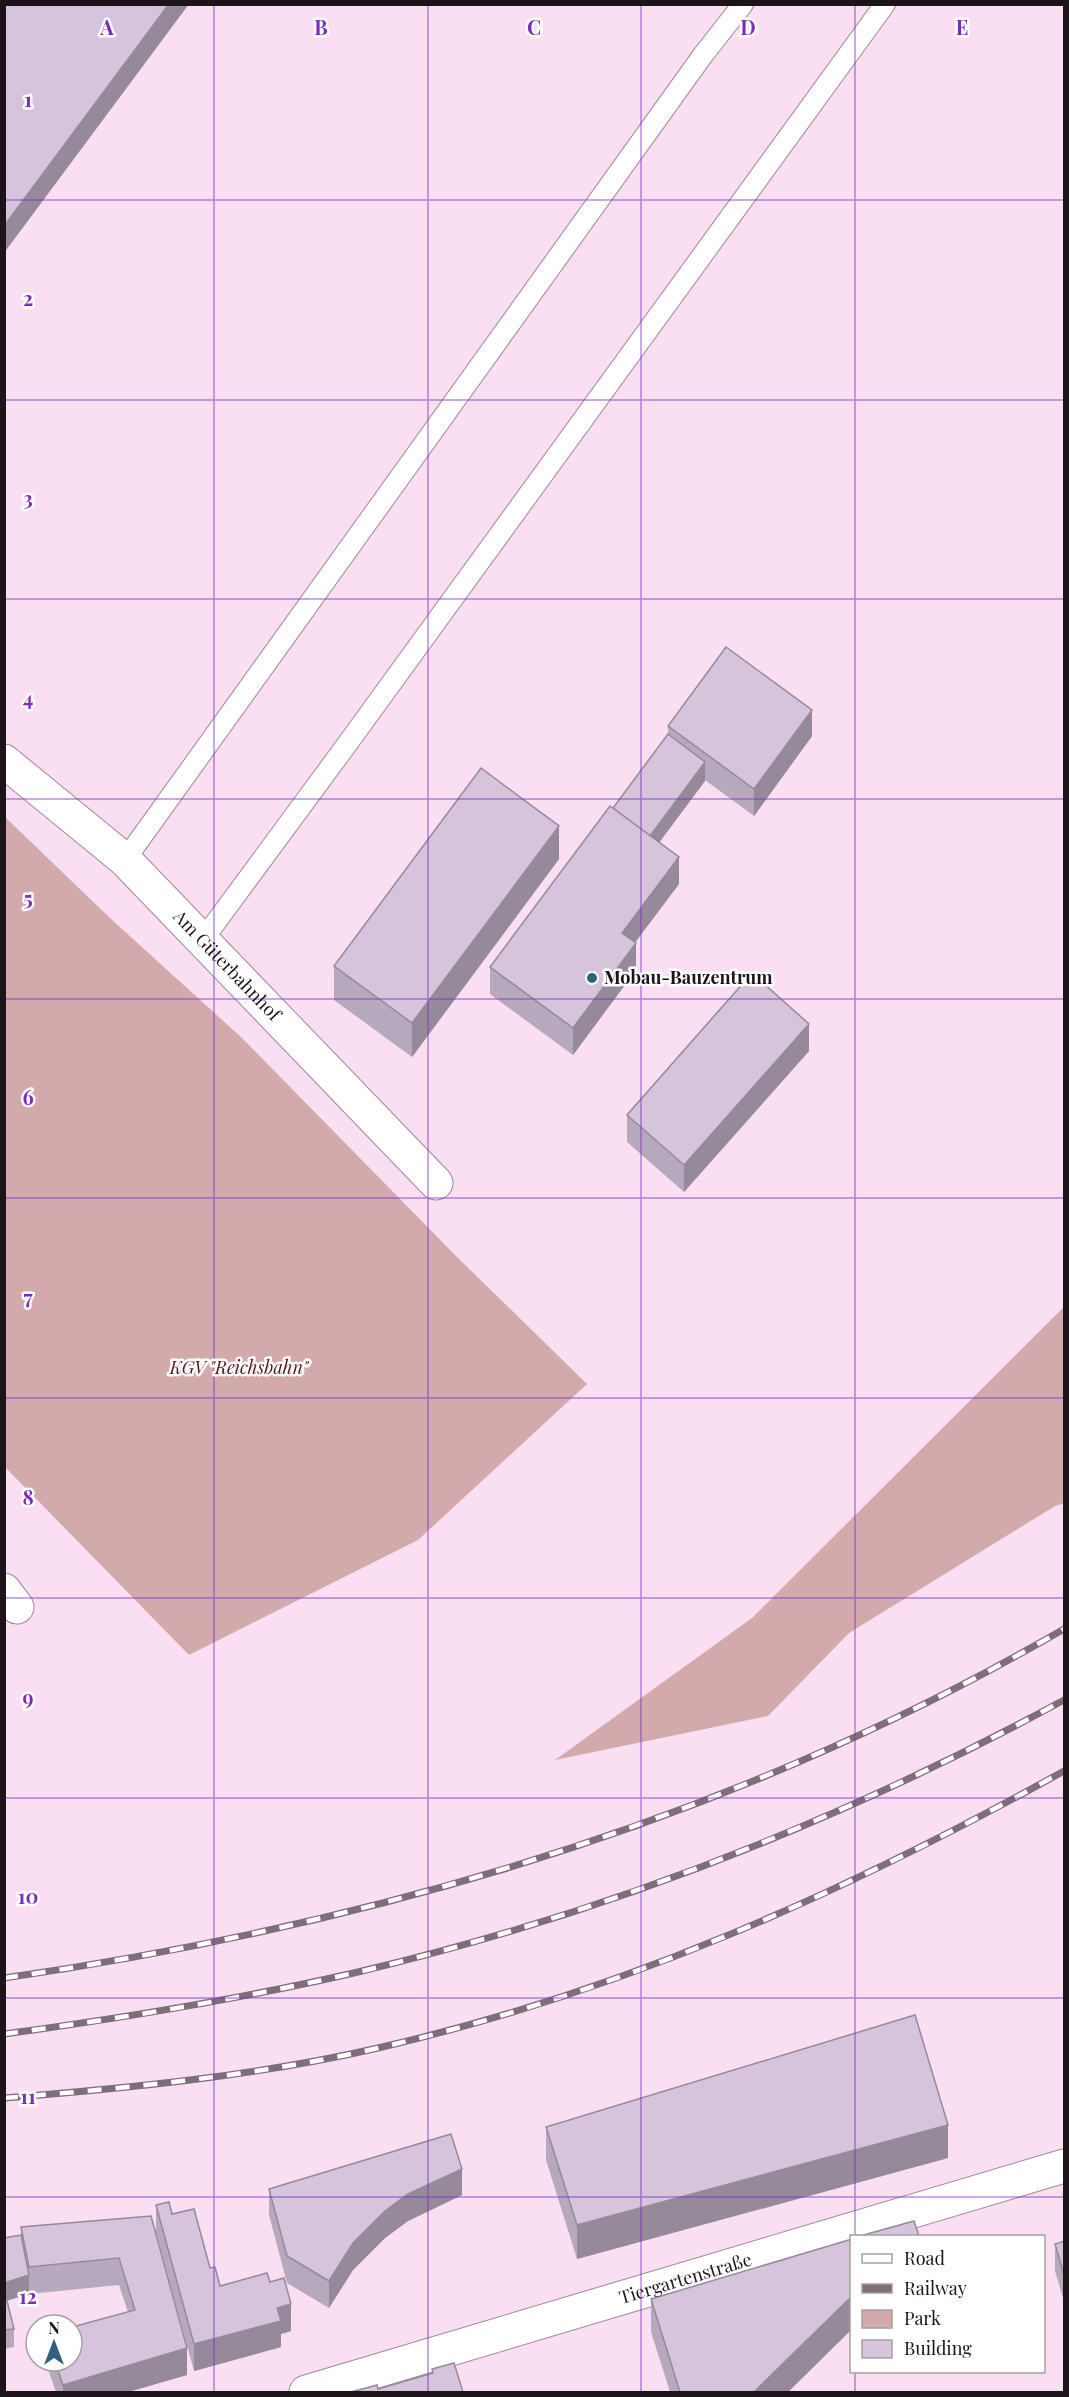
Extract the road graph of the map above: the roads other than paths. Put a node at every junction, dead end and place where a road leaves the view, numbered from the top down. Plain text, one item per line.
1 (743, 4) edge
2 (885, 4) edge
3 (4, 760) edge
4 (126, 860) junction
5 (202, 941) junction
6 (436, 1183) dead end
7 (1065, 2166) edge
8 (306, 2392) edge

1 - 4 lane
2 - 5 lane
3 - 4 street, Am Güterbahnhof
4 - 5 street, Am Güterbahnhof
5 - 6 street, Am Güterbahnhof
7 - 8 street, Tiergartenstraße

